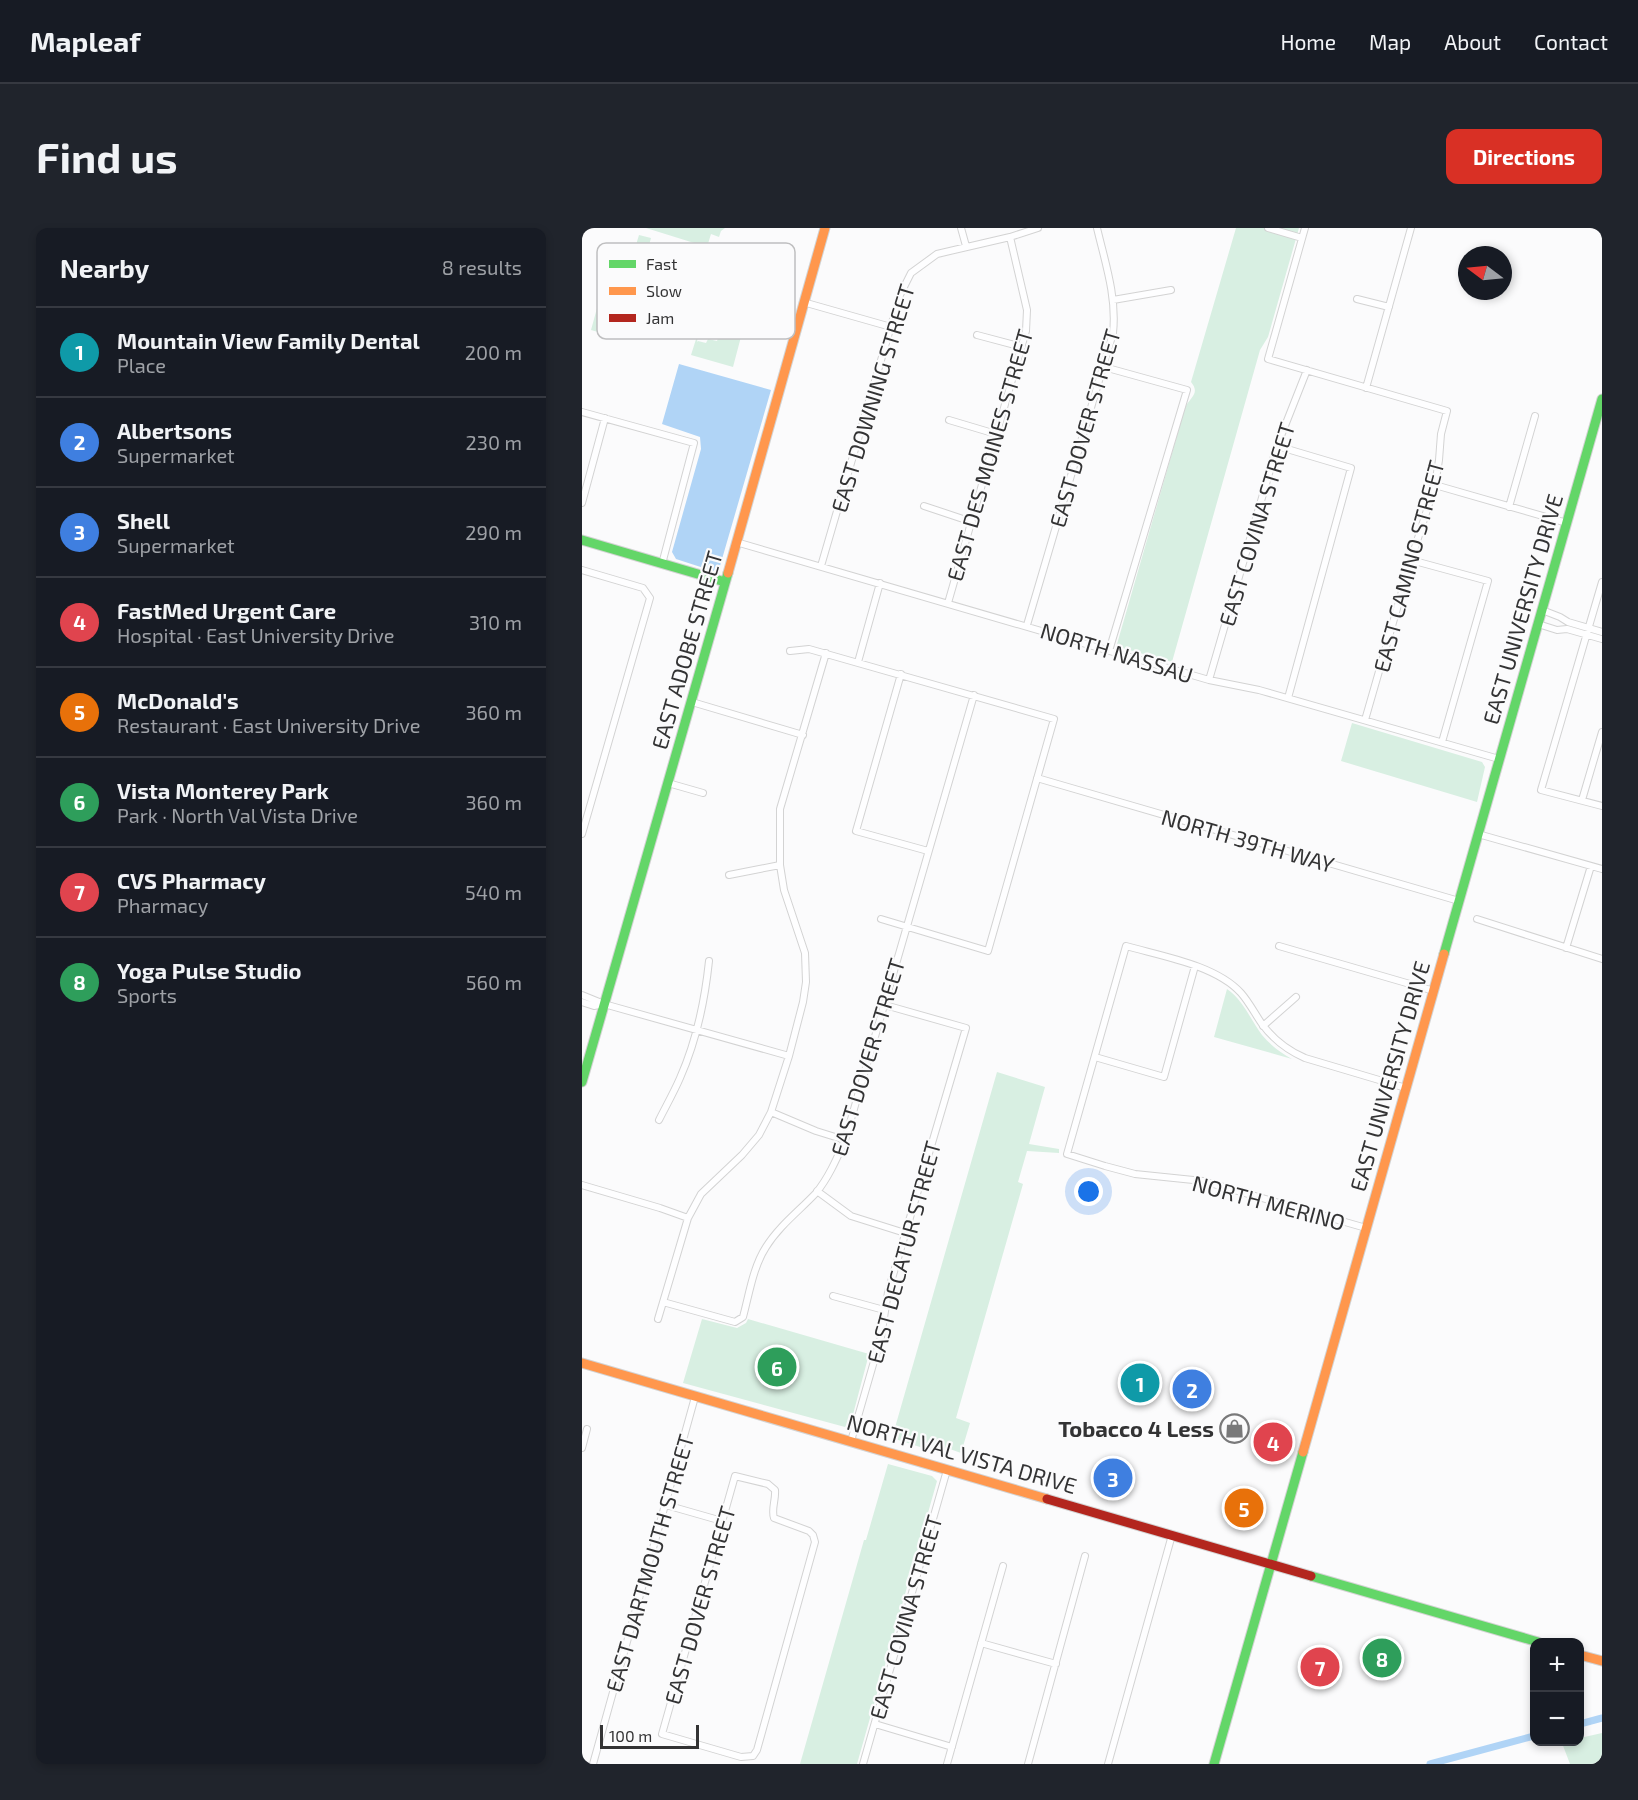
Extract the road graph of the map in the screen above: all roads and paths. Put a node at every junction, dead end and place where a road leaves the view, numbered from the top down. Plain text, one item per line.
1 (825, 228) edge
2 (962, 228) edge
3 (1038, 228) edge
4 (1097, 228) edge
5 (1268, 228) edge
6 (1305, 228) edge
7 (1411, 228) edge
8 (1010, 237) junction
9 (1302, 238) junction
10 (966, 246) junction
11 (1171, 290) dead end
12 (1357, 298) dead end
13 (1113, 300) junction
14 (803, 302) junction
15 (1389, 307) junction
16 (891, 327) junction
17 (795, 331) edge
18 (977, 334) dead end
19 (793, 339) edge
20 (1022, 347) junction
21 (1104, 367) junction
22 (1307, 370) junction
23 (1366, 388) junction
24 (1602, 399) edge
25 (582, 412) edge
26 (1535, 416) dead end
27 (605, 418) junction
28 (949, 420) dead end
29 (996, 434) junction
30 (1277, 446) junction
31 (1435, 484) junction
32 (582, 502) edge
33 (924, 506) dead end
34 (1509, 507) junction
35 (972, 522) junction
36 (1567, 523) junction
37 (582, 540) edge
38 (736, 542) junction
39 (1411, 560) junction
40 (662, 564) junction
41 (820, 566) junction
42 (582, 570) edge
43 (725, 582) junction
44 (1602, 582) edge
45 (880, 583) junction
46 (948, 603) junction
47 (1542, 610) junction
48 (1538, 624) junction
49 (1027, 625) junction
50 (1588, 631) junction
51 (1602, 632) edge
52 (1602, 639) edge
53 (790, 651) dead end
54 (1109, 651) junction
55 (826, 653) junction
56 (858, 662) junction
57 (901, 674) junction
58 (1209, 680) junction
59 (974, 695) junction
60 (1288, 698) junction
61 (692, 702) junction
62 (1365, 720) junction
63 (1602, 732) edge
64 (803, 735) junction
65 (1442, 742) junction
66 (1499, 759) junction
67 (1037, 778) junction
68 (668, 783) junction
69 (703, 793) dead end
70 (1582, 801) junction
71 (1602, 806) edge
72 (582, 834) edge
73 (1478, 834) junction
74 (928, 850) junction
75 (780, 866) junction
76 (1591, 866) junction
77 (1602, 869) edge
78 (729, 875) dead end
79 (1459, 901) junction
80 (881, 919) dead end
81 (1477, 919) dead end
82 (906, 927) junction
83 (1279, 946) dead end
84 (1566, 948) junction
85 (1602, 959) edge
86 (709, 961) dead end
87 (1194, 966) junction
88 (1434, 991) junction
89 (582, 995) edge
90 (1296, 997) dead end
91 (582, 1002) edge
92 (604, 1004) junction
93 (885, 1005) junction
94 (1263, 1026) junction
95 (696, 1029) junction
96 (789, 1056) junction
97 (1095, 1057) junction
98 (582, 1082) edge
99 (1406, 1088) junction
100 (771, 1112) junction
101 (659, 1120) dead end
102 (845, 1140) junction
103 (582, 1185) edge
104 (817, 1191) junction
105 (687, 1218) junction
106 (1366, 1228) junction
107 (905, 1233) junction
108 (832, 1296) dead end
109 (663, 1302) junction
110 (884, 1310) junction
111 (658, 1319) dead end
112 (582, 1364) edge
113 (695, 1397) junction
114 (587, 1429) dead end
115 (851, 1441) junction
116 (582, 1448) edge
117 (947, 1470) junction
118 (666, 1505) junction
119 (723, 1521) junction
120 (1173, 1535) junction
121 (1085, 1556) dead end
122 (1270, 1564) junction
123 (1003, 1566) dead end
124 (1530, 1640) edge
125 (981, 1643) junction
126 (1584, 1656) edge
127 (1602, 1661) edge
128 (1056, 1664) junction
129 (874, 1724) junction
130 (952, 1747) junction
131 (593, 1764) edge
132 (863, 1764) edge
133 (947, 1764) edge
134 (1028, 1764) edge
135 (1108, 1764) edge
136 (1214, 1764) edge

1 - 14 main road, EAST ADOBE STREET
2 - 10 street
3 - 8 street, EAST DOWNING STREET
4 - 13 street, EAST DOVER STREET
5 - 9 street
6 - 9 street
7 - 15 street
8 - 10 street, EAST DOWNING STREET
8 - 20 street, EAST DES MOINES STREET
9 - 22 street
10 - 16 street, EAST DOWNING STREET
11 - 13 street
12 - 15 street
13 - 21 street, EAST DOVER STREET
14 - 16 street
14 - 17 main road, EAST ADOBE STREET
15 - 23 street
16 - 41 street, EAST DOWNING STREET
18 - 20 street
19 - 38 main road, EAST ADOBE STREET
20 - 29 street, EAST DES MOINES STREET
21 - 49 street, EAST DOVER STREET
21 - 54 street
22 - 23 street
22 - 30 street, EAST COVINA STREET
23 - 31 street, EAST CAMINO STREET
24 - 36 main road, EAST UNIVERSITY DRIVE
25 - 27 street
26 - 34 street
27 - 32 street
27 - 40 street
28 - 29 street
29 - 35 street, EAST DES MOINES STREET
30 - 58 street, EAST COVINA STREET
30 - 60 street
31 - 34 street
31 - 39 street, EAST CAMINO STREET
33 - 35 street
34 - 36 street
35 - 46 street, EAST DES MOINES STREET
36 - 47 main road, EAST UNIVERSITY DRIVE
37 - 40 main road
38 - 41 street, NORTH NASSAU
38 - 43 main road, EAST ADOBE STREET
39 - 62 street, EAST CAMINO STREET
39 - 65 street
40 - 43 main road
41 - 45 street, NORTH NASSAU
42 - 72 street
43 - 61 main road, EAST ADOBE STREET
44 - 50 street
45 - 46 street, NORTH NASSAU
45 - 56 street
46 - 49 street, NORTH NASSAU
47 - 48 main road, EAST UNIVERSITY DRIVE
47 - 50 street
48 - 50 street
48 - 66 main road, EAST UNIVERSITY DRIVE
49 - 54 street, NORTH NASSAU
50 - 51 street
50 - 52 street
50 - 70 street
53 - 55 street
54 - 58 street, NORTH NASSAU
55 - 56 street
55 - 64 street
56 - 57 street
57 - 59 street
57 - 74 street
58 - 60 street, NORTH NASSAU
59 - 67 street
59 - 74 street, EAST DOVER STREET
60 - 62 street, NORTH NASSAU
61 - 64 street
61 - 68 main road, EAST ADOBE STREET
62 - 65 street, NORTH NASSAU
63 - 70 street
64 - 75 street
65 - 66 street, NORTH NASSAU
66 - 73 main road, EAST UNIVERSITY DRIVE
67 - 79 street, NORTH 39TH WAY
67 - 82 street
68 - 69 street
68 - 92 main road, EAST ADOBE STREET
70 - 71 street
73 - 76 street
73 - 79 main road, EAST UNIVERSITY DRIVE
74 - 82 street, EAST DOVER STREET
75 - 78 street
75 - 96 street
76 - 77 street
76 - 84 street
79 - 88 main road, EAST UNIVERSITY DRIVE
80 - 82 street
81 - 84 street
82 - 93 street, EAST DOVER STREET
83 - 88 street
84 - 85 street
86 - 95 street
87 - 94 street
87 - 97 street
87 - 97 street
88 - 99 main road, EAST UNIVERSITY DRIVE
89 - 92 street
90 - 94 street
91 - 92 street
92 - 95 street
92 - 98 main road, EAST ADOBE STREET
93 - 102 street, EAST DOVER STREET
93 - 107 street, EAST DECATUR STREET
94 - 99 street
95 - 96 street
95 - 101 street
96 - 100 street
97 - 106 street, NORTH MERINO
99 - 106 main road, EAST UNIVERSITY DRIVE
100 - 102 street
100 - 105 street
102 - 104 street, EAST DOVER STREET
103 - 105 street
104 - 107 street
104 - 109 street, EAST DOVER STREET
105 - 109 street
106 - 122 main road, EAST UNIVERSITY DRIVE
107 - 110 street, EAST DECATUR STREET
108 - 110 street
109 - 111 street
110 - 115 street, EAST DECATUR STREET
112 - 113 main road, NORTH VAL VISTA DRIVE
113 - 115 main road, NORTH VAL VISTA DRIVE
113 - 118 street, EAST DARTMOUTH STREET
114 - 116 street
115 - 117 main road, NORTH VAL VISTA DRIVE
117 - 120 main road, NORTH VAL VISTA DRIVE
117 - 129 street, EAST COVINA STREET
118 - 119 street
118 - 131 street, EAST DARTMOUTH STREET
119 - 119 street, EAST DOVER STREET
120 - 122 main road, NORTH VAL VISTA DRIVE
120 - 135 street
121 - 128 street
122 - 124 main road, NORTH VAL VISTA DRIVE
122 - 136 main road, EAST UNIVERSITY DRIVE
123 - 125 street
125 - 128 street
125 - 130 street
126 - 127 main road
128 - 134 street
129 - 130 street
129 - 132 street, EAST COVINA STREET
130 - 133 street

